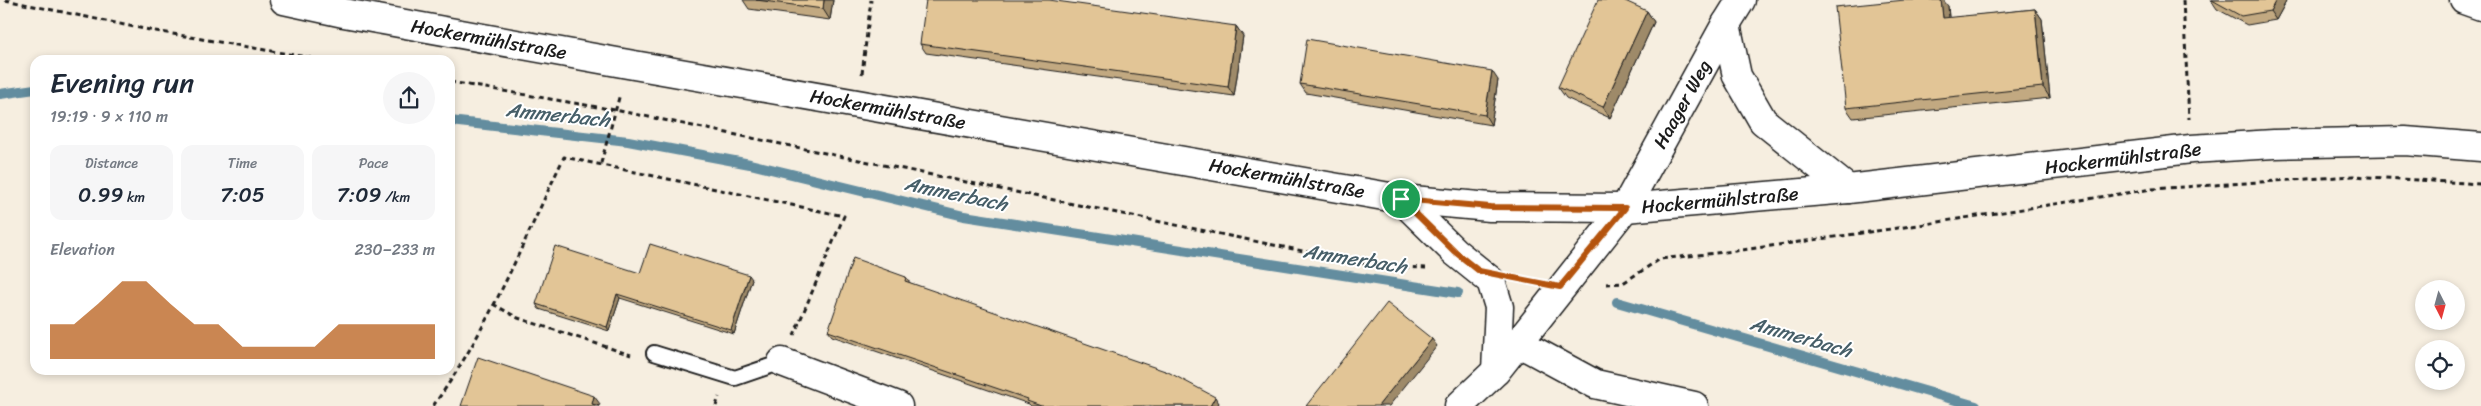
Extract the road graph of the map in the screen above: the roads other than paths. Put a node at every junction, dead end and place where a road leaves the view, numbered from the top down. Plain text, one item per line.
1 (284, 0) edge
2 (1741, 0) edge
3 (2464, 0) edge
4 (2481, 6) edge
5 (1726, 24) junction
6 (2481, 147) edge
7 (1848, 188) junction
8 (1401, 199) junction
9 (1625, 208) junction
10 (1519, 343) junction
11 (654, 353) road end
12 (782, 362) joint
13 (1496, 371) junction
14 (898, 406) edge
15 (1459, 406) edge
16 (1694, 406) edge

1 - 8 main road, Hockermühlstraße
2 - 5 main road, Haager Weg
3 - 4 main road
5 - 7 main road
5 - 9 main road, Haager Weg
6 - 7 main road, Hockermühlstraße
7 - 9 main road, Hockermühlstraße
8 - 9 main road, Hockermühlstraße
8 - 13 main road
9 - 10 main road, Haager Weg
10 - 13 main road, Haager Weg
10 - 16 main road
11 - 12 lane
12 - 14 main road
13 - 15 main road, Haager Weg

